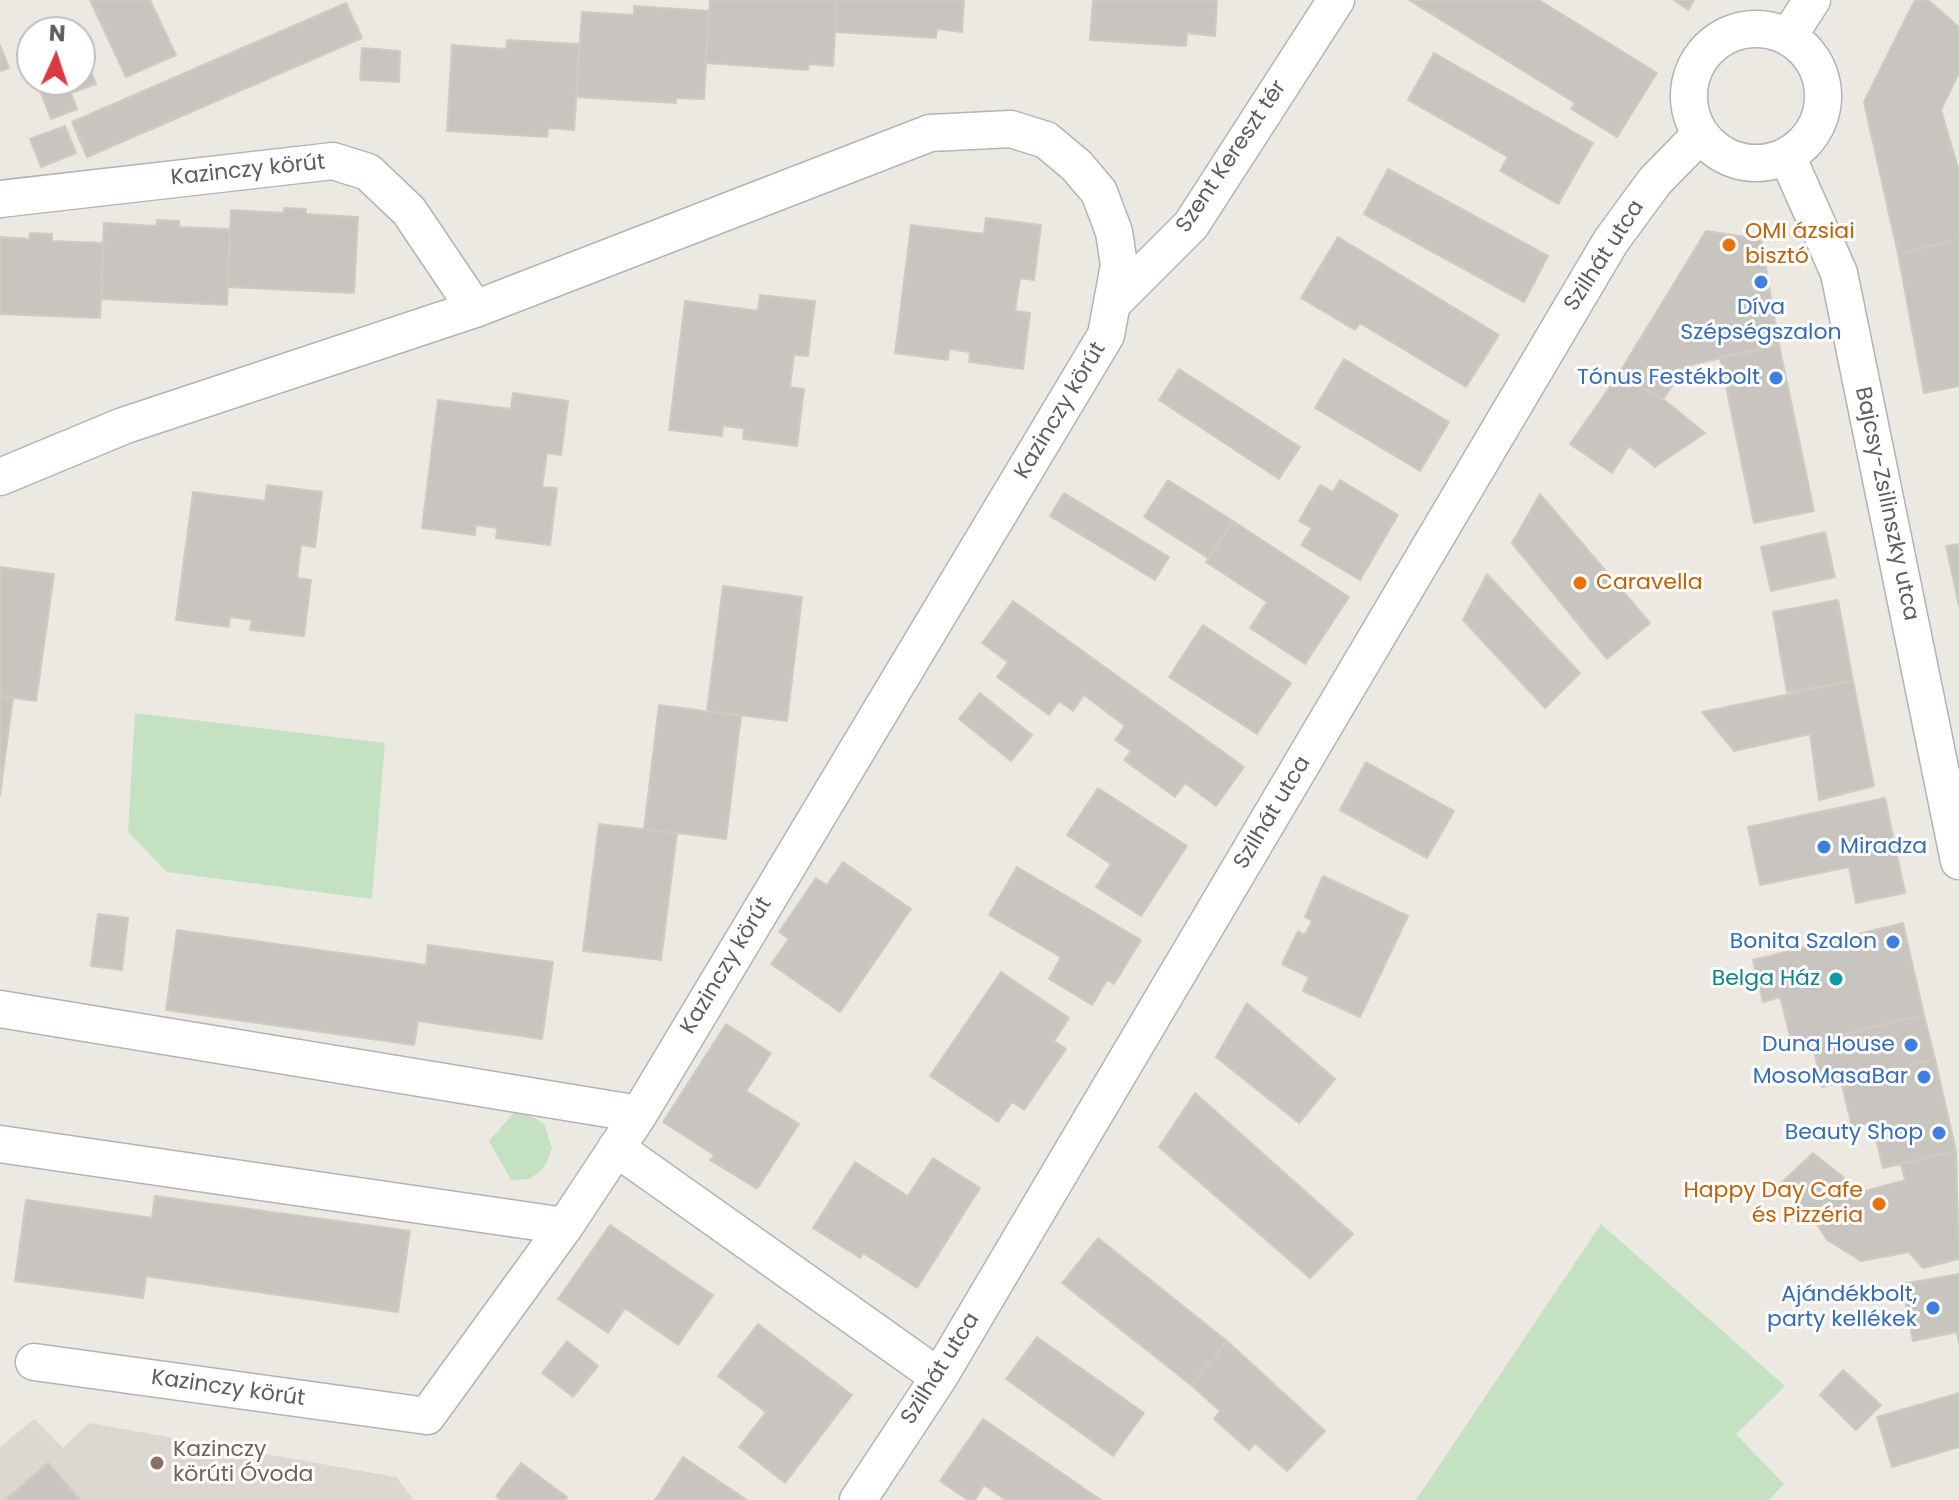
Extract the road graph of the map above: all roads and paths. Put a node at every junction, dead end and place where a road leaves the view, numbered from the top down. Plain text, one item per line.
1 (1336, 0) edge
2 (1812, 0) edge
3 (1788, 37) junction
4 (1700, 135) junction
5 (1787, 156) junction
6 (0, 199) edge
7 (1114, 302) junction
8 (475, 309) junction
9 (0, 477) edge
10 (1959, 861) edge
11 (0, 1009) edge
12 (639, 1114) junction
13 (0, 1144) edge
14 (616, 1148) junction
15 (565, 1226) junction
16 (34, 1362) dead end
17 (939, 1377) junction
18 (858, 1500) edge

1 - 7 street, Szent Kereszt tér
2 - 3 street
3 - 4 street
3 - 5 street
4 - 5 street
4 - 17 street, Szilhát utca
5 - 10 street, Bajcsy-Zsilinszky utca
6 - 8 street, Kazinczy körút
7 - 8 street, Kazinczy körút
7 - 12 street, Kazinczy körút
8 - 9 street, Kazinczy körút
11 - 12 street
12 - 14 street, Kazinczy körút
13 - 15 street
14 - 15 street, Kazinczy körút
14 - 17 street
15 - 16 street, Kazinczy körút
17 - 18 street, Szilhát utca

